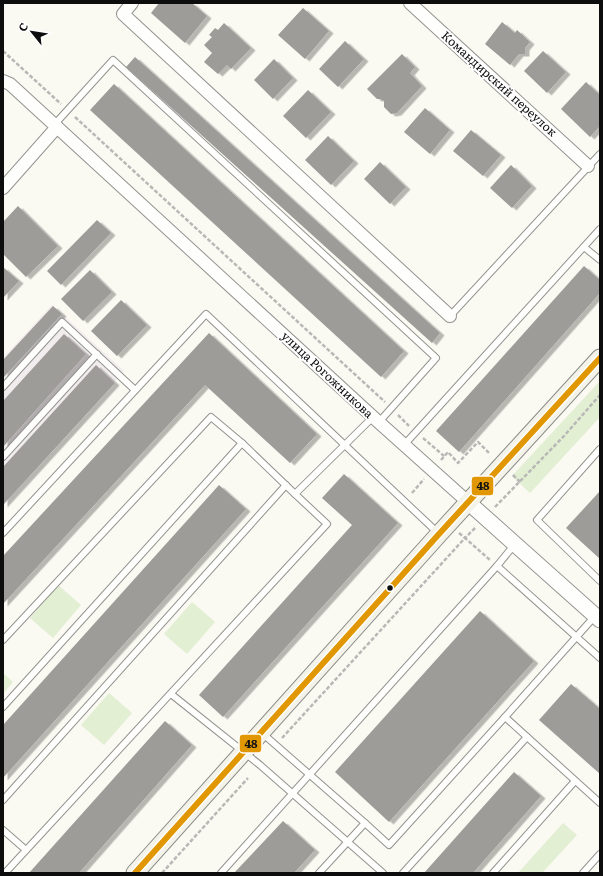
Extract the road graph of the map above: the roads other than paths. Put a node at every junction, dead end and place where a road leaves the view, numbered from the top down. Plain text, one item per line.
1 (132, 3) edge
2 (410, 3) edge
3 (3, 81) edge
4 (56, 126) junction
5 (600, 154) edge
6 (588, 166) junction
7 (3, 188) edge
8 (600, 229) edge
9 (584, 247) junction
10 (600, 260) edge
11 (450, 316) joint
12 (97, 354) junction
13 (600, 358) edge
14 (3, 388) edge
15 (135, 390) junction
16 (376, 420) junction
17 (242, 443) junction
18 (345, 445) junction
19 (404, 445) junction
20 (600, 449) edge
21 (3, 456) edge
22 (286, 485) junction
23 (295, 494) junction
24 (469, 503) junction
25 (3, 533) edge
26 (439, 534) junction
27 (516, 543) junction
28 (496, 566) junction
29 (600, 581) edge
30 (599, 615) edge
31 (576, 637) junction
32 (3, 640) edge
33 (600, 658) edge
34 (170, 694) junction
35 (3, 707) edge
36 (505, 717) junction
37 (261, 732) junction
38 (527, 737) junction
39 (244, 752) junction
40 (310, 774) junction
41 (575, 781) junction
42 (292, 794) junction
43 (3, 800) edge
44 (600, 803) edge
45 (365, 823) junction
46 (3, 830) edge
47 (348, 842) junction
48 (26, 850) junction
49 (600, 854) edge
50 (5, 873) edge
51 (135, 873) edge
52 (221, 873) edge
53 (319, 873) edge
54 (383, 873) edge
55 (403, 873) edge
56 (492, 873) edge
57 (583, 873) edge

1 - 11 street
2 - 6 street, Командирский переулок
3 - 4 street, улица Рогожникова
4 - 7 street
4 - 16 street, улица Рогожникова
4 - 16 lane
5 - 6 lane
6 - 11 lane
8 - 9 lane
9 - 10 lane
9 - 19 lane
12 - 14 lane
12 - 15 lane
12 - 21 lane
13 - 24 main road
15 - 18 lane
15 - 25 lane
16 - 18 lane
16 - 19 street, улица Рогожникова
17 - 22 lane
17 - 32 lane
17 - 35 lane
18 - 23 lane
18 - 26 lane
19 - 24 street, улица Рогожникова
20 - 29 lane
22 - 23 lane
22 - 43 lane
23 - 34 lane
24 - 26 main road
24 - 27 street, улица Рогожникова
26 - 37 main road
27 - 28 lane
27 - 30 street, улица Рогожникова
28 - 31 lane
28 - 40 lane
30 - 31 lane
31 - 33 lane
31 - 36 lane
34 - 39 lane
34 - 48 lane
36 - 38 lane
36 - 45 lane
37 - 39 main road
37 - 40 lane
38 - 41 lane
38 - 55 lane
39 - 42 lane
39 - 51 main road
40 - 42 lane
40 - 45 lane
41 - 44 lane
41 - 56 lane
42 - 47 lane
42 - 52 lane
45 - 47 lane
46 - 48 lane
47 - 53 lane
47 - 54 lane
48 - 50 lane
49 - 57 lane

